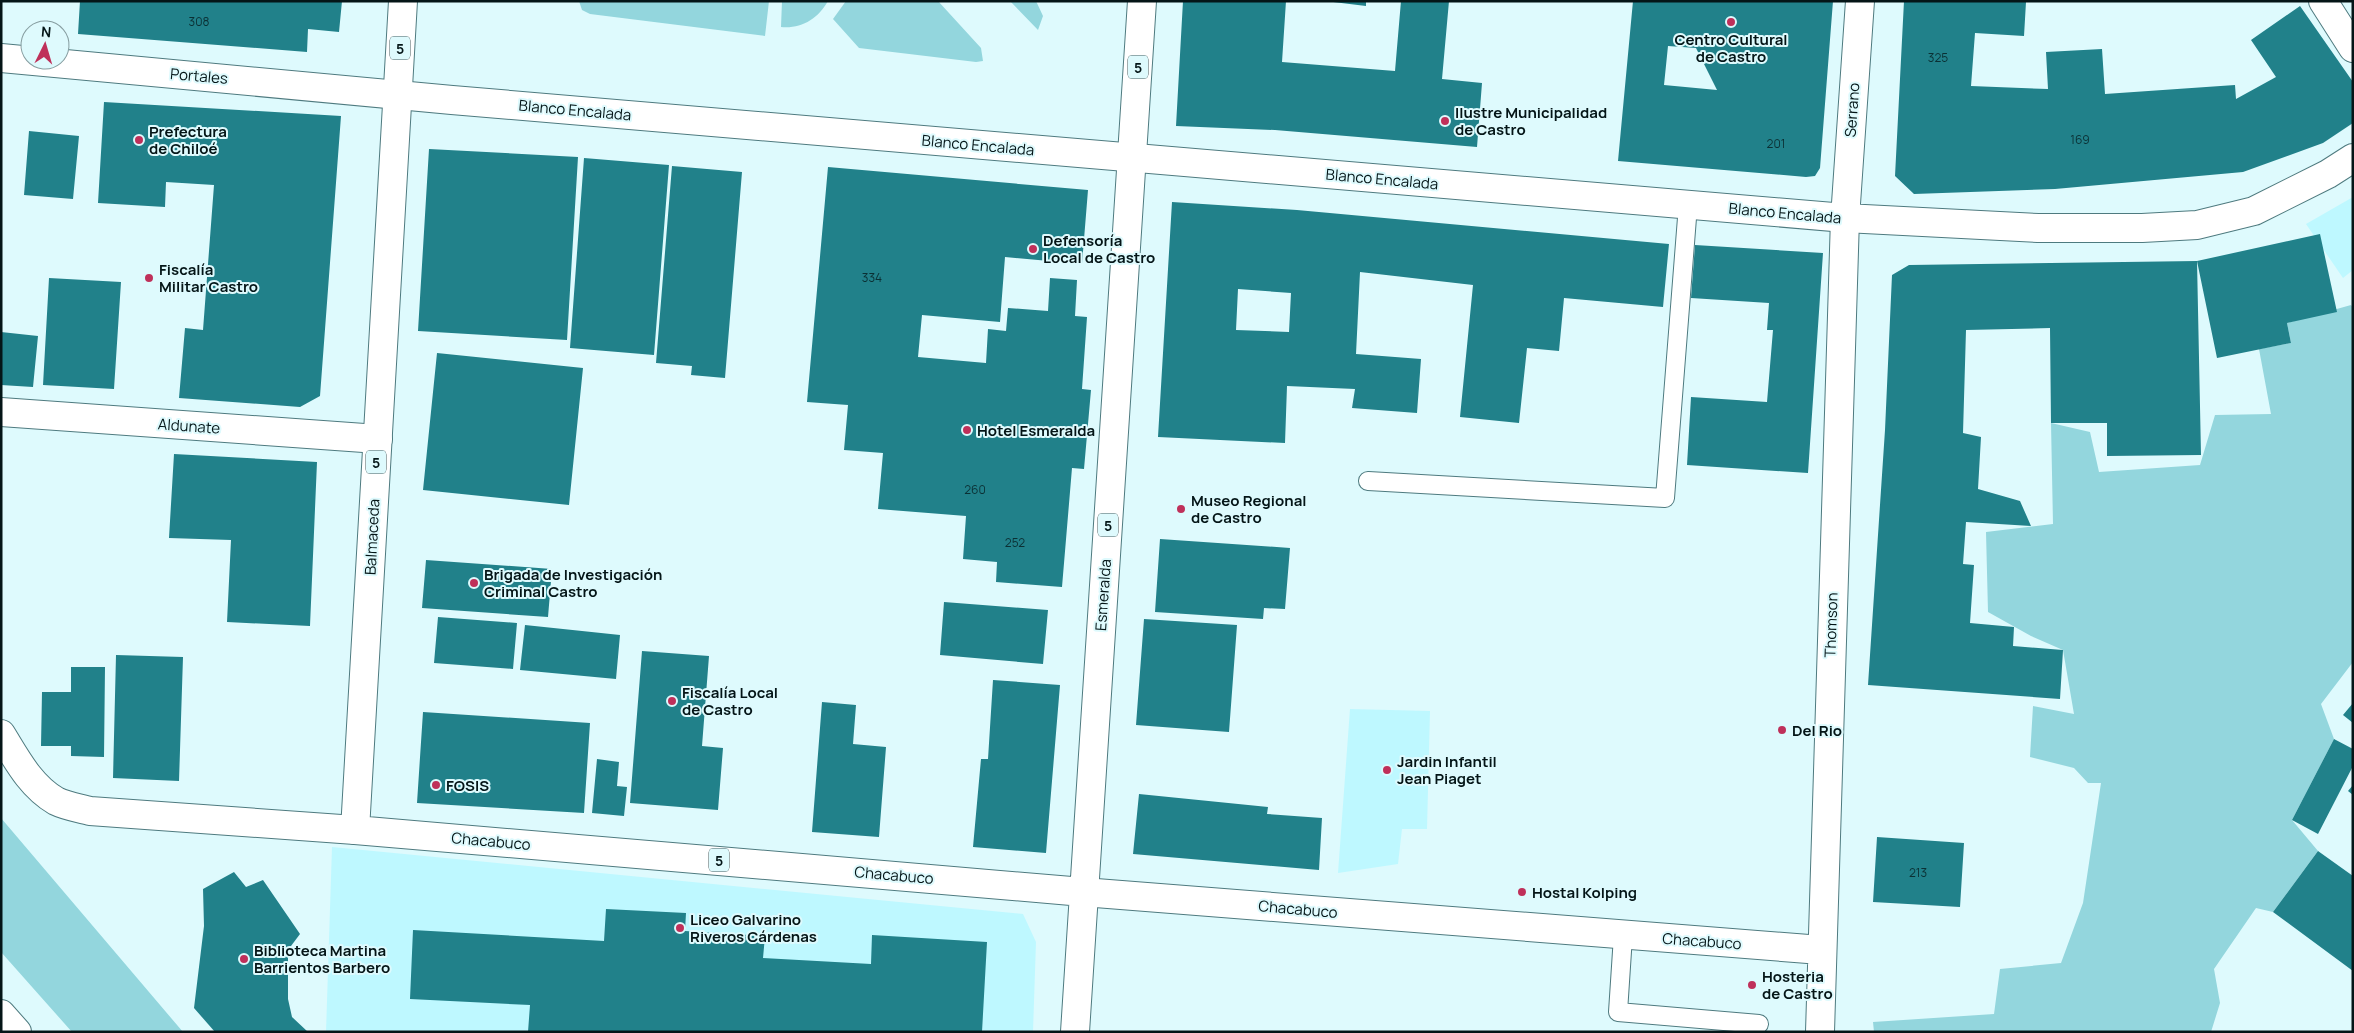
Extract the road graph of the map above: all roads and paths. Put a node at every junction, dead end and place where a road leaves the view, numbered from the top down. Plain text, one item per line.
1 (403, 1) edge
2 (1142, 1) edge
3 (1860, 1) edge
4 (2324, 1) edge
5 (2353, 48) edge
6 (1, 58) edge
7 (397, 94) junction
8 (1133, 158) junction
9 (2353, 158) edge
10 (1688, 205) junction
11 (1845, 218) junction
12 (1, 412) edge
13 (378, 439) junction
14 (1368, 481) dead end
15 (1, 734) edge
16 (355, 830) junction
17 (1083, 892) junction
18 (1623, 936) junction
19 (1821, 950) junction
20 (1, 1014) edge
21 (1759, 1024) dead end
22 (17, 1032) edge
23 (1075, 1032) edge
24 (1820, 1032) edge

1 - 7 main road, 5
2 - 8 main road, 5
3 - 11 main road, Serrano
4 - 5 main road
6 - 7 main road, Portales
7 - 8 main road, Blanco Encalada
7 - 13 main road, Balmaceda / 5
8 - 10 main road, Blanco Encalada
8 - 17 main road, Esmeralda / 5
9 - 11 main road, Blanco Encalada
10 - 11 main road, Blanco Encalada
10 - 14 lane
11 - 19 main road, Thomson
12 - 13 main road, Aldunate
13 - 16 main road, Balmaceda / 5
15 - 16 main road, Chacabuco
16 - 17 main road, Chacabuco / 5
17 - 18 main road, Chacabuco
17 - 23 main road, Esmeralda / 5
18 - 19 main road, Chacabuco
18 - 21 lane
19 - 24 main road, Thomson
20 - 22 main road

